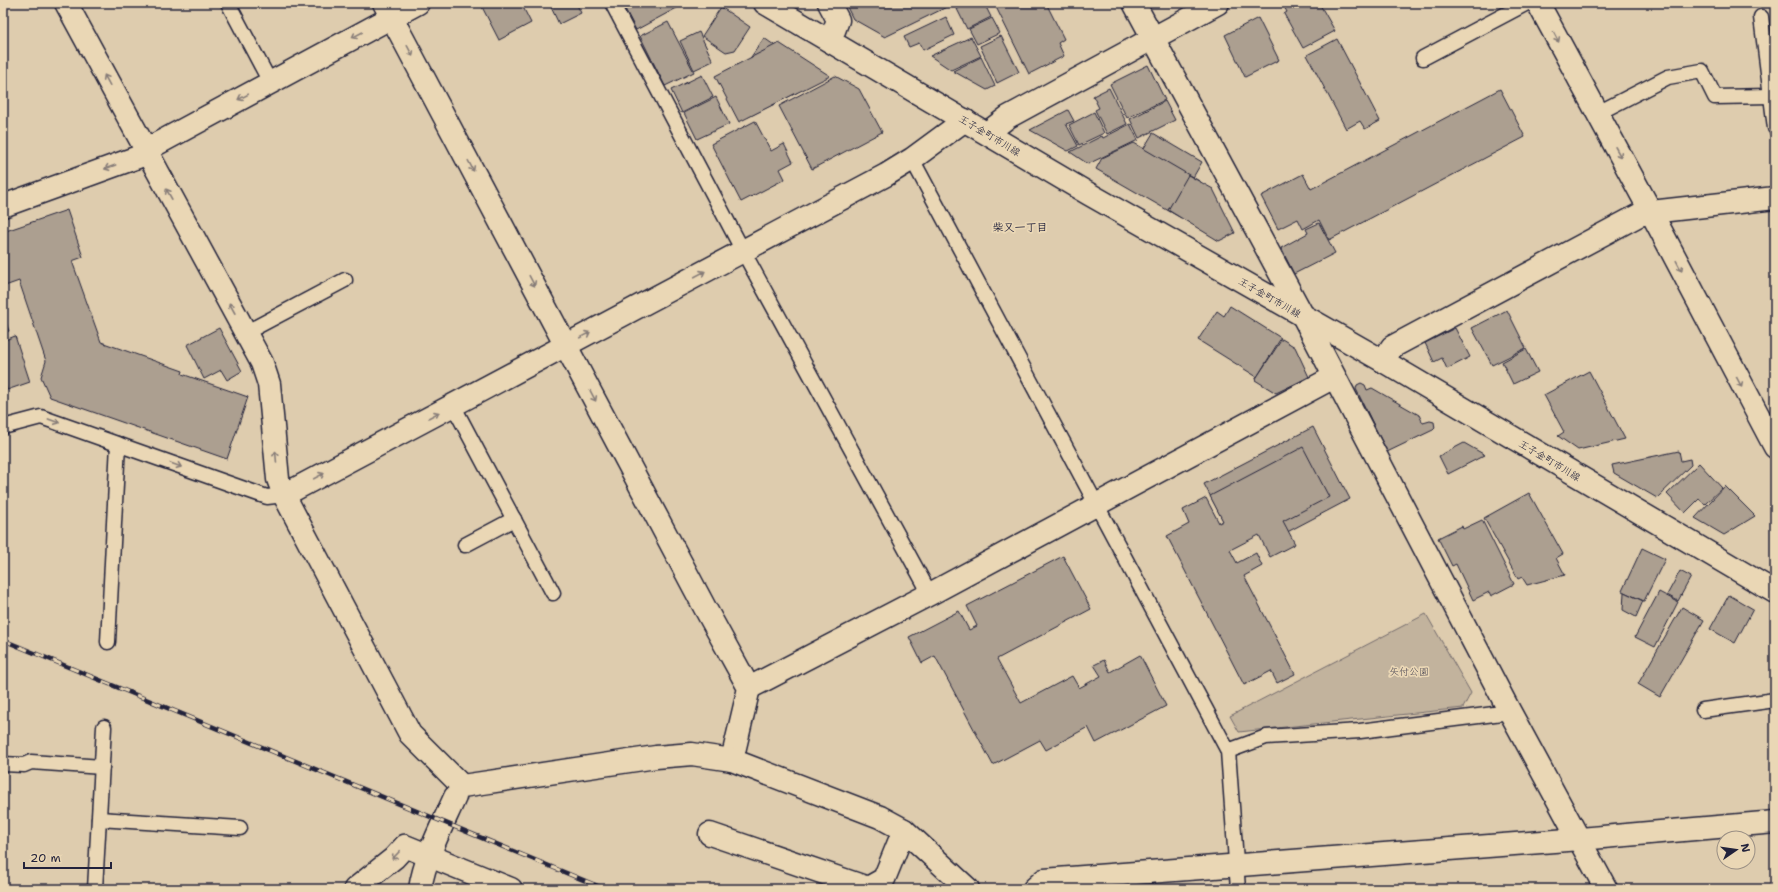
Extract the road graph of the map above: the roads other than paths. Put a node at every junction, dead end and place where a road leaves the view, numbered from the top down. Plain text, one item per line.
1 (66, 3) edge
2 (228, 3) edge
3 (418, 3) edge
4 (612, 3) edge
5 (764, 3) edge
6 (829, 3) edge
7 (1134, 3) edge
8 (1218, 3) edge
9 (1541, 5) edge
10 (388, 10) edge
11 (1761, 18) dead end
12 (1153, 38) junction
13 (830, 41) junction
14 (1423, 58) dead end
15 (270, 82) junction
16 (1771, 96) junction
17 (1596, 114) junction
18 (965, 120) junction
19 (1775, 128) edge
20 (987, 133) junction
21 (146, 152) junction
22 (912, 159) junction
23 (1775, 198) edge
24 (3, 206) edge
25 (1651, 212) junction
26 (743, 251) junction
27 (346, 280) dead end
28 (1303, 316) junction
29 (246, 332) junction
30 (566, 345) junction
31 (1383, 361) junction
32 (1334, 377) junction
33 (453, 405) junction
34 (3, 427) edge
35 (1773, 438) edge
36 (118, 444) junction
37 (284, 495) junction
38 (1096, 504) junction
39 (514, 520) junction
40 (466, 545) dead end
41 (1775, 592) edge
42 (554, 593) dead end
43 (930, 594) junction
44 (108, 642) dead end
45 (749, 688) junction
46 (1775, 700) edge
47 (1703, 710) dead end
48 (1510, 712) junction
49 (104, 727) dead end
50 (1228, 751) junction
51 (732, 760) junction
52 (3, 764) edge
53 (102, 767) junction
54 (459, 792) junction
55 (99, 819) junction
56 (1775, 822) edge
57 (240, 828) dead end
58 (904, 830) junction
59 (710, 834) dead end
60 (1580, 839) junction
61 (429, 856) junction
62 (1236, 866) junction
63 (95, 889) edge
64 (355, 889) edge
65 (420, 889) edge
66 (511, 889) edge
67 (968, 889) edge
68 (1034, 889) edge
69 (1238, 889) edge
70 (1606, 889) edge

21 -> 1 street
2 - 15 lane
3 - 10 street
4 - 26 lane
5 - 13 street, 王子金町市川線
6 - 13 street
7 - 12 street
8 - 12 street
9 - 14 lane
9 -> 17 street
10 -> 15 street
10 -> 30 street
11 - 16 lane
12 - 20 street
12 - 28 street
13 - 18 street, 王子金町市川線
15 -> 21 street
16 - 17 lane
16 - 19 lane
17 -> 25 street
18 - 20 street, 王子金町市川線
18 - 22 street
20 - 28 street, 王子金町市川線
21 -> 24 street
29 -> 21 street
22 - 26 street
22 - 38 lane
23 - 25 street
25 - 31 street
25 -> 35 street
30 -> 26 street
26 - 43 lane
27 - 29 lane
28 - 31 street, 王子金町市川線
28 - 32 street
37 -> 29 street
30 - 33 street
30 -> 45 street
31 - 41 street, 王子金町市川線
32 - 38 street
32 - 48 street
37 -> 33 street
33 - 39 lane
34 -> 36 lane
36 -> 37 lane
36 - 44 lane
37 - 54 street
38 - 43 street
38 - 50 lane
39 - 40 lane
39 - 42 lane
43 - 45 street
45 - 51 street
46 - 47 lane
48 - 50 lane
48 - 60 street
49 - 53 lane
50 - 62 lane
51 - 54 street
51 - 58 street
52 - 53 lane
53 - 55 lane
54 - 61 street
55 - 57 lane
55 - 63 lane
56 - 60 street
58 - 59 street
58 - 67 street
60 - 62 street
60 - 70 street
61 -> 64 street
61 - 65 street
61 - 66 street
62 - 68 street
62 - 69 lane

